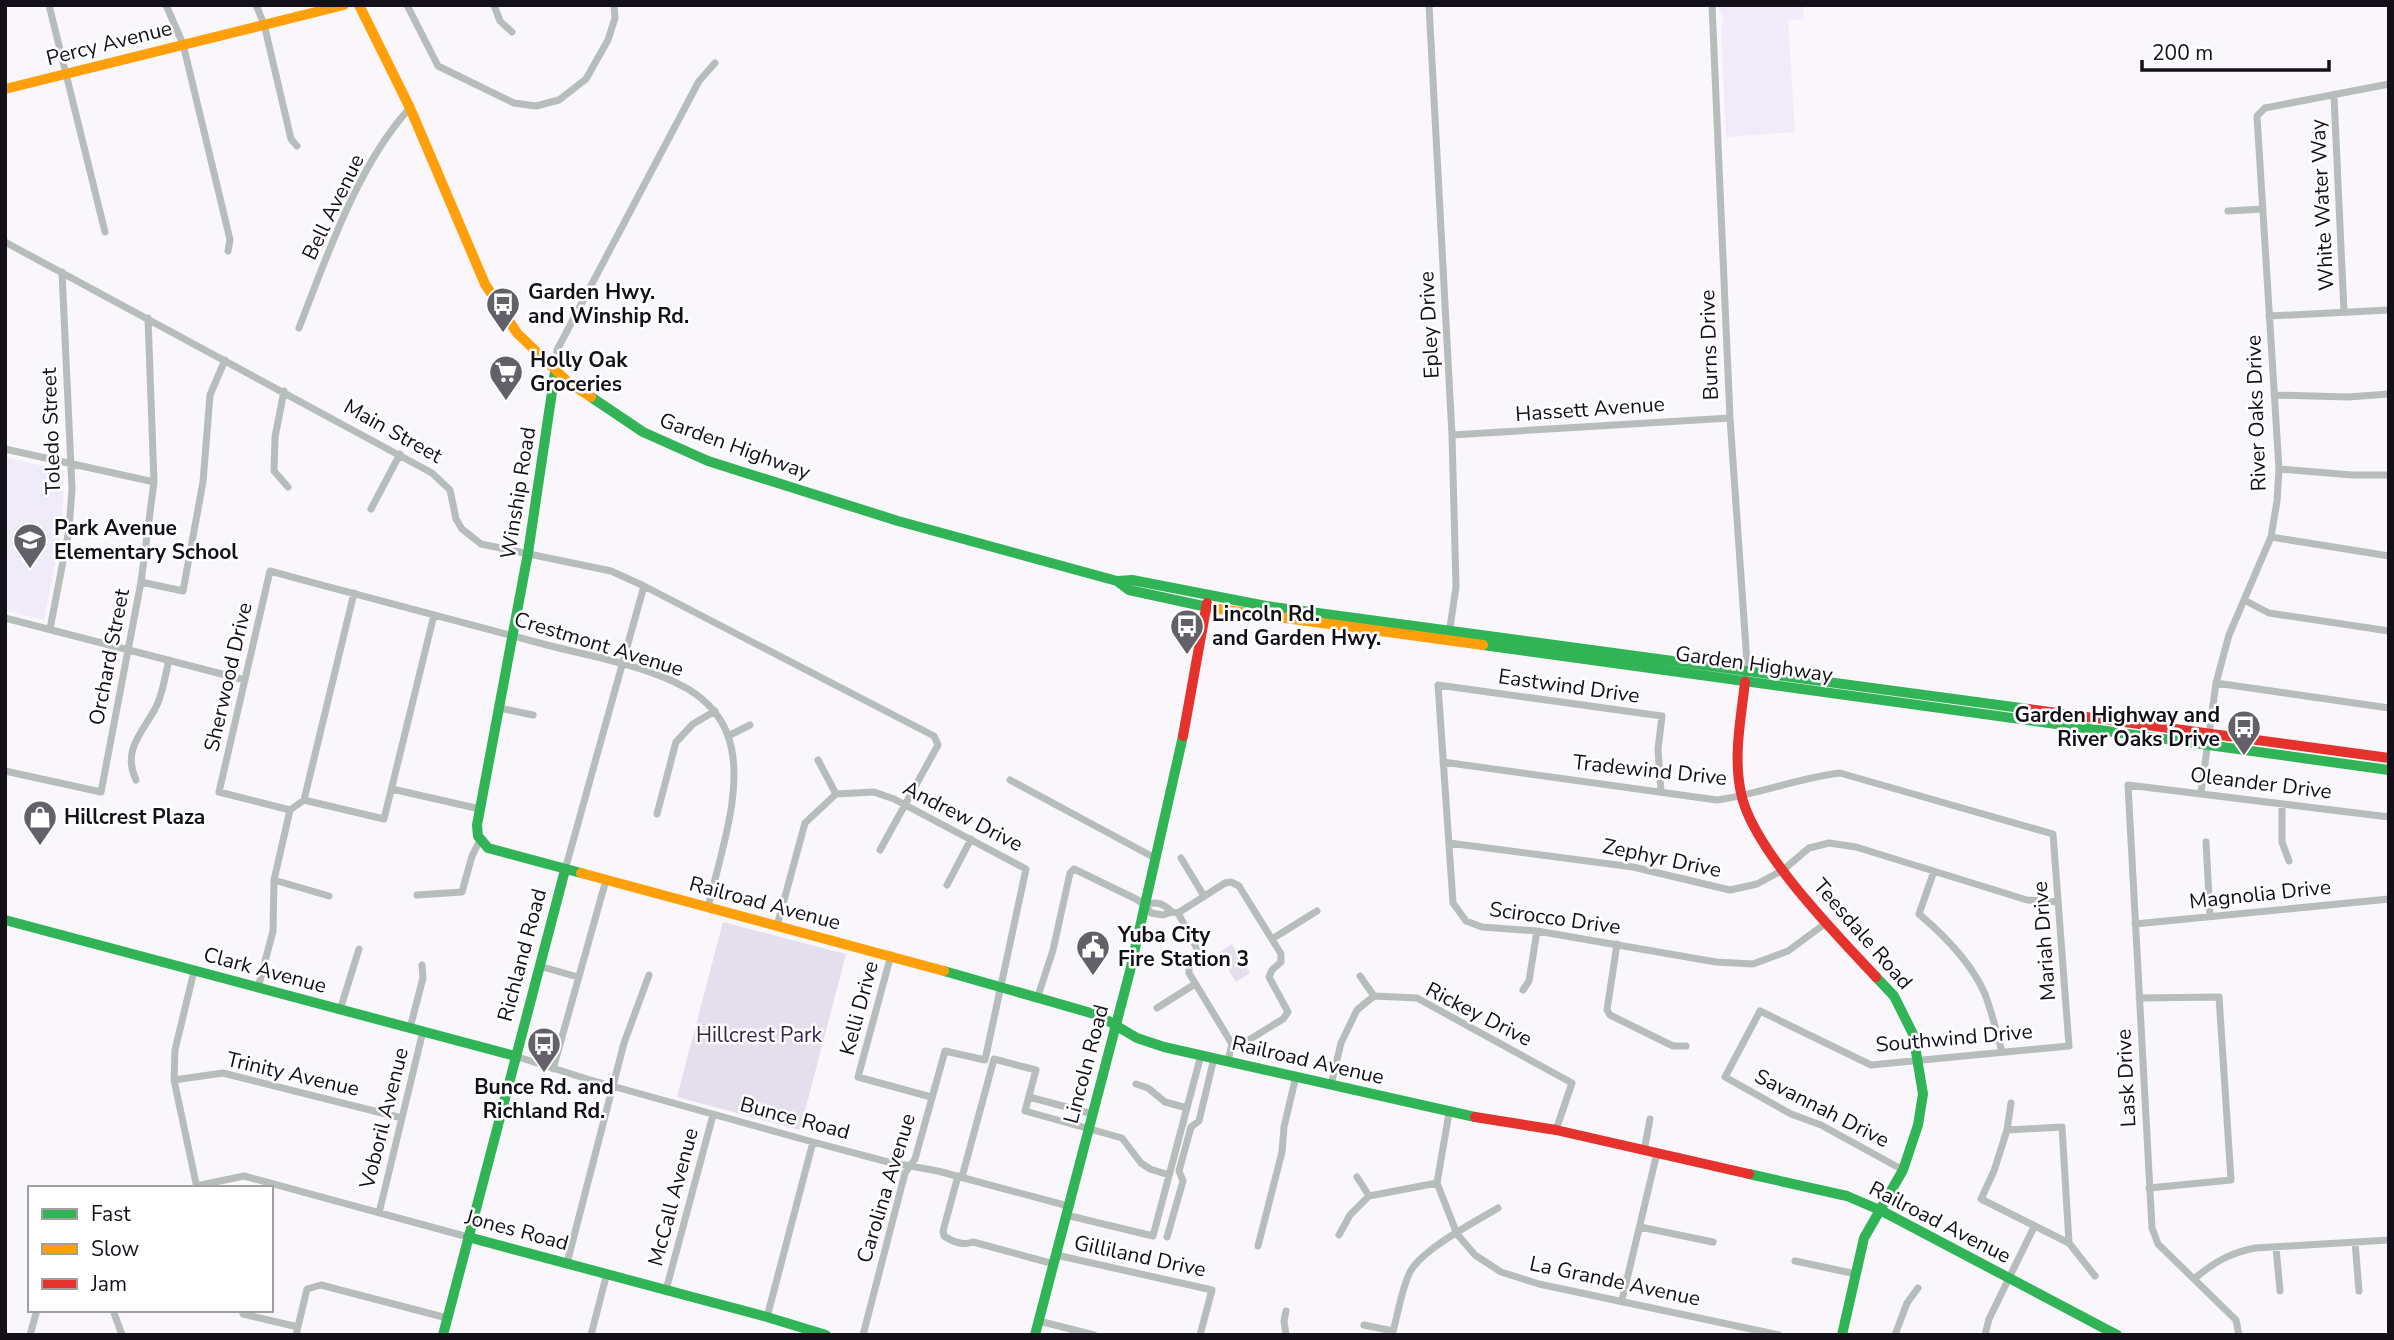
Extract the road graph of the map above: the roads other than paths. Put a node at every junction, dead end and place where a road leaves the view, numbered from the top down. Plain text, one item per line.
1 (49, 5) edge
2 (166, 5) edge
3 (256, 5) edge
4 (344, 5) edge
5 (359, 5) edge
6 (407, 5) edge
7 (494, 5) edge
8 (614, 5) edge
9 (1429, 5) edge
10 (1712, 5) edge
11 (264, 24) junction
12 (512, 32) dead end
13 (183, 44) junction
14 (715, 63) dead end
15 (66, 74) junction
16 (2389, 84) edge
17 (5, 89) edge
18 (2334, 96) junction
19 (410, 108) junction
20 (297, 146) dead end
21 (2263, 209) junction
22 (2228, 211) dead end
23 (105, 232) dead end
24 (5, 242) edge
25 (228, 251) dead end
26 (62, 272) junction
27 (2389, 310) edge
28 (2344, 312) junction
29 (2269, 316) junction
30 (148, 318) junction
31 (299, 328) dead end
32 (225, 360) junction
33 (555, 372) junction
34 (284, 391) junction
35 (2389, 394) edge
36 (2274, 395) junction
37 (1730, 418) junction
38 (1452, 435) junction
39 (5, 449) edge
40 (400, 454) junction
41 (71, 465) junction
42 (2279, 469) junction
43 (2389, 475) edge
44 (154, 482) junction
45 (288, 487) dead end
46 (371, 509) dead end
47 (2271, 537) junction
48 (528, 554) junction
49 (2389, 556) edge
50 (270, 571) joint
51 (141, 582) junction
52 (644, 586) junction
53 (354, 593) junction
54 (2244, 600) junction
55 (1207, 602) junction
56 (434, 615) junction
57 (5, 618) edge
58 (50, 629) junction
59 (2389, 631) edge
60 (512, 636) junction
61 (1449, 636) junction
62 (128, 650) junction
63 (169, 660) junction
64 (621, 665) junction
65 (1745, 677) junction
66 (245, 680) junction
67 (2216, 683) junction
68 (1438, 685) joint
69 (499, 708) junction
70 (2389, 708) edge
71 (715, 711) junction
72 (533, 715) dead end
73 (750, 725) dead end
74 (2209, 733) junction
75 (728, 736) junction
76 (2207, 745) junction
77 (2389, 758) edge
78 (818, 760) dead end
79 (1443, 762) junction
80 (5, 771) edge
81 (2389, 771) edge
82 (136, 780) dead end
83 (1010, 780) dead end
84 (2128, 785) joint
85 (392, 789) junction
86 (1661, 792) junction
87 (2201, 793) junction
88 (836, 794) junction
89 (1741, 796) junction
90 (304, 800) junction
91 (2282, 804) junction
92 (907, 805) junction
93 (480, 809) junction
94 (290, 810) junction
95 (657, 814) dead end
96 (2389, 817) edge
97 (2053, 834) joint
98 (971, 839) junction
99 (480, 840) junction
100 (2206, 842) dead end
101 (1449, 843) junction
102 (880, 850) dead end
103 (1155, 858) junction
104 (1181, 858) dead end
105 (2289, 860) dead end
106 (565, 870) junction
107 (1783, 870) junction
108 (1934, 871) junction
109 (274, 880) junction
110 (606, 880) junction
111 (947, 885) dead end
112 (417, 895) dead end
113 (329, 896) dead end
114 (1204, 896) junction
115 (2389, 899) edge
116 (2058, 902) junction
117 (1145, 905) junction
118 (708, 908) junction
119 (1317, 911) dead end
120 (1175, 913) junction
121 (2210, 916) junction
122 (5, 920) edge
123 (1826, 923) junction
124 (2135, 924) junction
125 (777, 926) junction
126 (1537, 931) junction
127 (1272, 939) junction
128 (1617, 944) junction
129 (359, 949) dead end
130 (891, 956) junction
131 (422, 965) dead end
132 (539, 966) junction
133 (194, 971) junction
134 (649, 975) dead end
135 (1360, 976) dead end
136 (578, 977) junction
137 (1195, 984) junction
138 (1001, 986) junction
139 (258, 988) junction
140 (1523, 990) dead end
141 (1038, 996) junction
142 (1374, 996) junction
143 (2139, 998) junction
144 (1157, 1008) dead end
145 (341, 1010) junction
146 (1117, 1026) junction
147 (410, 1028) junction
148 (423, 1031) junction
149 (1236, 1044) junction
150 (1686, 1046) dead end
151 (2069, 1046) joint
152 (945, 1051) joint
153 (2003, 1052) junction
154 (1201, 1055) junction
155 (515, 1056) junction
156 (1214, 1058) junction
157 (1918, 1060) junction
158 (1232, 1062) junction
159 (553, 1069) junction
160 (1296, 1076) junction
161 (1725, 1077) joint
162 (174, 1080) junction
163 (1136, 1084) dead end
164 (1331, 1085) junction
165 (613, 1087) junction
166 (932, 1097) junction
167 (1029, 1097) junction
168 (2011, 1103) dead end
169 (1187, 1108) junction
170 (1449, 1113) junction
171 (1093, 1114) junction
172 (713, 1115) junction
173 (402, 1118) junction
174 (1650, 1119) dead end
175 (1089, 1128) junction
176 (1556, 1130) junction
177 (2007, 1130) junction
178 (813, 1142) junction
179 (1644, 1151) junction
180 (1657, 1153) junction
181 (911, 1165) junction
182 (1903, 1170) junction
183 (1169, 1175) junction
184 (960, 1177) junction
185 (1357, 1177) dead end
186 (1437, 1183) junction
187 (197, 1186) edge
188 (201, 1186) edge
189 (2149, 1188) junction
190 (1369, 1196) junction
191 (1498, 1208) dead end
192 (1067, 1211) junction
193 (1882, 1211) junction
194 (379, 1213) junction
195 (1640, 1227) junction
196 (2035, 1227) junction
197 (1339, 1234) dead end
198 (1457, 1234) junction
199 (468, 1237) junction
200 (1167, 1237) dead end
201 (2389, 1240) edge
202 (1713, 1242) dead end
203 (2069, 1242) junction
204 (2355, 1242) junction
205 (1258, 1246) dead end
206 (2276, 1247) junction
207 (1055, 1260) junction
208 (1795, 1261) dead end
209 (568, 1263) junction
210 (607, 1273) junction
211 (1856, 1275) junction
212 (2095, 1276) dead end
213 (2009, 1278) junction
214 (2194, 1279) junction
215 (1918, 1288) dead end
216 (666, 1290) junction
217 (2359, 1291) dead end
218 (2280, 1292) dead end
219 (1622, 1300) junction
220 (1286, 1311) dead end
221 (36, 1312) edge
222 (114, 1312) edge
223 (242, 1312) edge
224 (766, 1317) junction
225 (447, 1318) junction
226 (1039, 1321) junction
227 (1364, 1325) dead end
228 (297, 1331) edge
229 (1393, 1333) edge
230 (30, 1335) edge
231 (122, 1335) edge
232 (443, 1335) edge
233 (591, 1335) edge
234 (825, 1335) edge
235 (863, 1335) edge
236 (1035, 1335) edge
237 (1094, 1335) edge
238 (1200, 1335) edge
239 (1286, 1335) edge
240 (1779, 1335) edge
241 (1842, 1335) edge
242 (1895, 1335) edge
243 (1985, 1335) edge
244 (2118, 1335) edge
245 (2239, 1335) edge

1 - 15 street
2 - 13 street
3 - 11 street
4 - 11 street, Percy Avenue
5 - 19 street, Garden Highway
6 - 8 street
7 - 12 street
9 - 38 street, Epley Drive
10 - 37 street, Burns Drive
11 - 13 street, Percy Avenue
11 - 20 street
13 - 15 street, Percy Avenue
13 - 25 street
14 - 33 street, Winship Road
15 - 17 street, Percy Avenue
15 - 23 street
16 - 18 street
18 - 21 street, River Oaks Drive
18 - 28 street, White Water Way
19 - 31 street, Bell Avenue
19 - 33 street, Garden Highway
21 - 22 street
21 - 29 street, River Oaks Drive
24 - 26 street, Main Street
26 - 30 street, Main Street
26 - 41 street, Toledo Street
27 - 28 street
28 - 29 street
29 - 36 street, River Oaks Drive
30 - 32 street, Main Street
30 - 44 street, Orchard Street
32 - 34 street, Main Street
32 - 51 street
33 - 48 street, Winship Road
33 - 55 street, Garden Highway
34 - 40 street, Main Street
34 - 45 street
35 - 36 street
36 - 42 street, River Oaks Drive
37 - 38 street, Hassett Avenue
37 - 65 street, Burns Drive
38 - 61 street, Epley Drive
39 - 41 street
40 - 46 street
40 - 48 street, Main Street
41 - 44 street
41 - 58 street, Toledo Street
42 - 43 street
42 - 47 street, River Oaks Drive
44 - 51 street, Orchard Street
47 - 49 street
47 - 54 street, River Oaks Drive
48 - 52 street, Main Street
48 - 60 street, Winship Road
50 - 53 street, Crestmont Avenue
50 - 66 street, Sherwood Drive
51 - 62 street, Orchard Street
52 - 64 street, Richland Road
52 - 92 street, Main Street
53 - 56 street, Crestmont Avenue
53 - 90 street
54 - 59 street
54 - 67 street, River Oaks Drive
55 - 61 street, Garden Highway
55 - 103 street, Lincoln Road
56 - 60 street, Crestmont Avenue
56 - 85 street
57 - 58 street
58 - 62 street
60 - 64 street, Crestmont Avenue
60 - 69 street, Winship Road
61 - 65 street, Garden Highway
62 - 63 street
62 - 80 street, Orchard Street
63 - 66 street
63 - 82 street
64 - 71 street, Crestmont Avenue
64 - 106 street, Richland Road
65 - 74 street, Garden Highway
65 - 76 street, Garden Highway
65 - 89 street, Teesdale Road
66 - 94 street, Sherwood Drive
67 - 70 street
67 - 74 street, River Oaks Drive
68 - 79 street, Scirocco Drive
68 - 86 street, Eastwind Drive
69 - 72 street
69 - 93 street, Winship Road
71 - 75 street, Crestmont Avenue
71 - 95 street
73 - 75 street
74 - 76 street, River Oaks Drive
74 - 77 street, Garden Highway
75 - 118 street, Crestmont Avenue
76 - 81 street, Garden Highway
76 - 87 street, River Oaks Drive
78 - 88 street
79 - 86 street, Tradewind Drive
79 - 101 street, Scirocco Drive
83 - 103 street
84 - 87 street, Oleander Drive
84 - 124 street, Lask Drive
85 - 90 street
85 - 93 street
86 - 89 street, Tradewind Drive
87 - 91 street, Oleander Drive
88 - 92 street, Andrew Drive
88 - 125 street
89 - 97 street, Tradewind Drive
89 - 107 street, Teesdale Road
90 - 94 street
91 - 96 street, Oleander Drive
91 - 105 street
92 - 98 street, Andrew Drive
92 - 102 street
93 - 99 street, Winship Road
94 - 109 street
97 - 116 street, Mariah Drive
98 - 111 street
98 - 138 street, Andrew Drive
99 - 106 street, Railroad Avenue
99 - 112 street
100 - 121 street
101 - 107 street, Zephyr Drive
101 - 126 street, Scirocco Drive
103 - 117 street, Lincoln Road
104 - 114 street
106 - 110 street, Railroad Avenue
106 - 132 street, Richland Road
107 - 108 street, Zephyr Drive
107 - 123 street, Teesdale Road
108 - 116 street, Zephyr Drive
108 - 153 street
109 - 113 street
109 - 139 street
110 - 118 street, Railroad Avenue
110 - 136 street
114 - 120 street
114 - 127 street
115 - 121 street, Magnolia Drive
116 - 151 street, Mariah Drive
117 - 120 street
117 - 141 street
117 - 146 street, Lincoln Road
118 - 125 street, Railroad Avenue
119 - 127 street
120 - 137 street
121 - 124 street, Magnolia Drive
122 - 133 street, Clark Avenue
123 - 128 street, Scirocco Drive
123 - 157 street, Teesdale Road
124 - 143 street, Lask Drive
125 - 130 street, Railroad Avenue
126 - 128 street, Scirocco Drive
126 - 140 street
127 - 149 street
128 - 150 street
129 - 145 street
130 - 138 street, Railroad Avenue
130 - 166 street, Kelli Drive
131 - 147 street
132 - 136 street
132 - 155 street, Richland Road
133 - 139 street, Clark Avenue
133 - 162 street
134 - 165 street
135 - 142 street
136 - 159 street
137 - 144 street
137 - 149 street
138 - 141 street, Railroad Avenue
138 - 152 street, Andrew Drive
139 - 145 street, Clark Avenue
141 - 146 street, Railroad Avenue
142 - 164 street
142 - 176 street, Rickey Drive
143 - 189 street, Lask Drive
143 - 189 street
145 - 147 street, Clark Avenue
146 - 154 street, Railroad Avenue
146 - 171 street, Lincoln Road
147 - 148 street, Clark Avenue
148 - 155 street, Clark Avenue
148 - 173 street, Voboril Avenue
149 - 158 street
151 - 153 street, Southwind Drive
152 - 166 street, Carolina Avenue
153 - 157 street, Southwind Drive
154 - 156 street, Railroad Avenue
154 - 169 street
155 - 159 street, Bunce Road
155 - 199 street, Richland Road
156 - 158 street, Railroad Avenue
156 - 200 street
157 - 161 street, Southwind Drive
157 - 182 street, Teesdale Road
158 - 160 street, Railroad Avenue
159 - 165 street, Bunce Road
160 - 164 street, Railroad Avenue
160 - 205 street
161 - 182 street, Savannah Drive
162 - 173 street, Trinity Avenue
162 - 187 street
163 - 169 street
164 - 170 street, Railroad Avenue
165 - 172 street, Bunce Road
165 - 209 street
166 - 181 street, Carolina Avenue
167 - 171 street
167 - 175 street
167 - 184 street
168 - 177 street
169 - 183 street
170 - 176 street, Railroad Avenue
170 - 186 street
171 - 175 street, Lincoln Road
172 - 178 street, Bunce Road
172 - 216 street, McCall Avenue
173 - 194 street, Voboril Avenue
174 - 179 street
175 - 183 street
175 - 192 street, Lincoln Road
176 - 179 street, Railroad Avenue
177 - 196 street
177 - 203 street
178 - 181 street, Bunce Road
178 - 224 street
179 - 180 street, Railroad Avenue
180 - 193 street, Railroad Avenue
180 - 195 street
181 - 184 street, Bunce Road
181 - 235 street, Carolina Avenue
182 - 193 street, Teesdale Road
183 - 192 street, Bunce Road
184 - 192 street, Bunce Road
184 - 207 street
185 - 190 street
186 - 190 street
186 - 198 street, La Grande Avenue
188 - 194 street, Jones Road
189 - 214 street, Lask Drive
190 - 197 street
191 - 198 street
192 - 207 street, Lincoln Road
193 - 211 street, Teesdale Road
193 - 213 street, Railroad Avenue
194 - 199 street, Jones Road
195 - 202 street
195 - 219 street
196 - 203 street
196 - 213 street
198 - 219 street, La Grande Avenue
198 - 229 street
199 - 209 street, Jones Road
199 - 225 street, Richland Road
201 - 204 street
203 - 212 street
204 - 206 street
204 - 217 street
206 - 214 street
206 - 218 street
207 - 226 street, Lincoln Road
207 - 238 street, Gilliland Drive
208 - 211 street
209 - 210 street, Jones Road
210 - 216 street, Jones Road
210 - 233 street
211 - 241 street, Teesdale Road
213 - 243 street
213 - 244 street, Railroad Avenue
214 - 245 street, Lask Drive
215 - 242 street
216 - 224 street, Jones Road
219 - 240 street, La Grande Avenue
220 - 239 street
221 - 230 street
222 - 231 street
223 - 228 street
224 - 234 street, Jones Road
225 - 228 street
225 - 232 street, Richland Road
226 - 236 street, Lincoln Road
226 - 237 street
227 - 229 street

